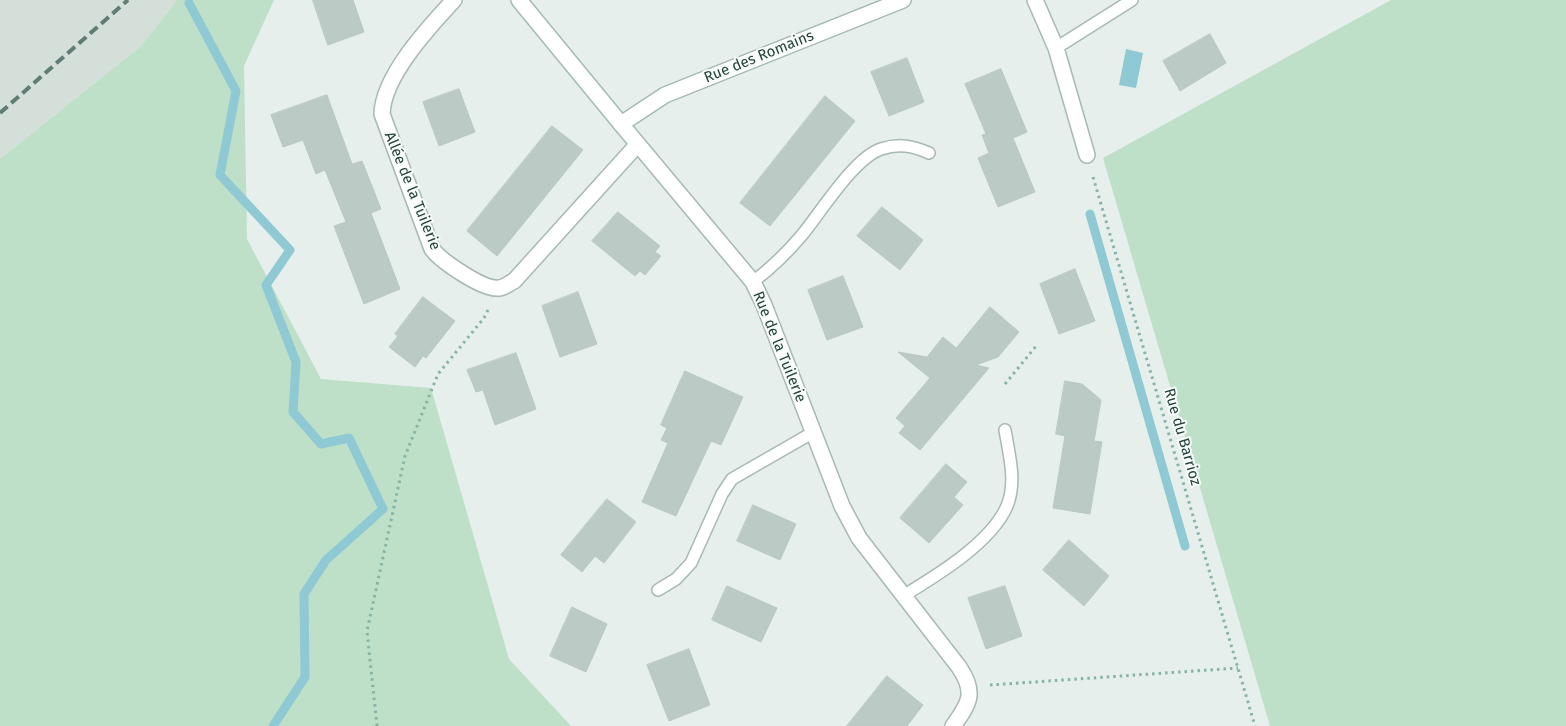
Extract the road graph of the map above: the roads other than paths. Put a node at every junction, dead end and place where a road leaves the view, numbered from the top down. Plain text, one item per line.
1 (454, 0) edge
2 (518, 0) edge
3 (903, 0) edge
4 (1035, 0) edge
5 (1132, 0) edge
6 (1056, 48) junction
7 (620, 124) junction
8 (637, 145) junction
9 (929, 153) dead end
10 (1087, 155) road end
11 (753, 282) junction
12 (1005, 430) dead end
13 (812, 433) junction
14 (658, 590) dead end
15 (903, 596) junction
16 (953, 726) edge

1 - 8 street, Allée de la Tuilerie
2 - 7 street, Rue de la Tuilerie
3 - 7 street, Rue des Romains
4 - 6 street
5 - 6 lane
6 - 10 street
7 - 8 street, Rue de la Tuilerie
8 - 11 street, Rue de la Tuilerie
9 - 11 lane
11 - 13 street, Rue de la Tuilerie
12 - 15 lane
13 - 14 lane
13 - 15 street, Rue de la Tuilerie
15 - 16 street, Rue de la Tuilerie

